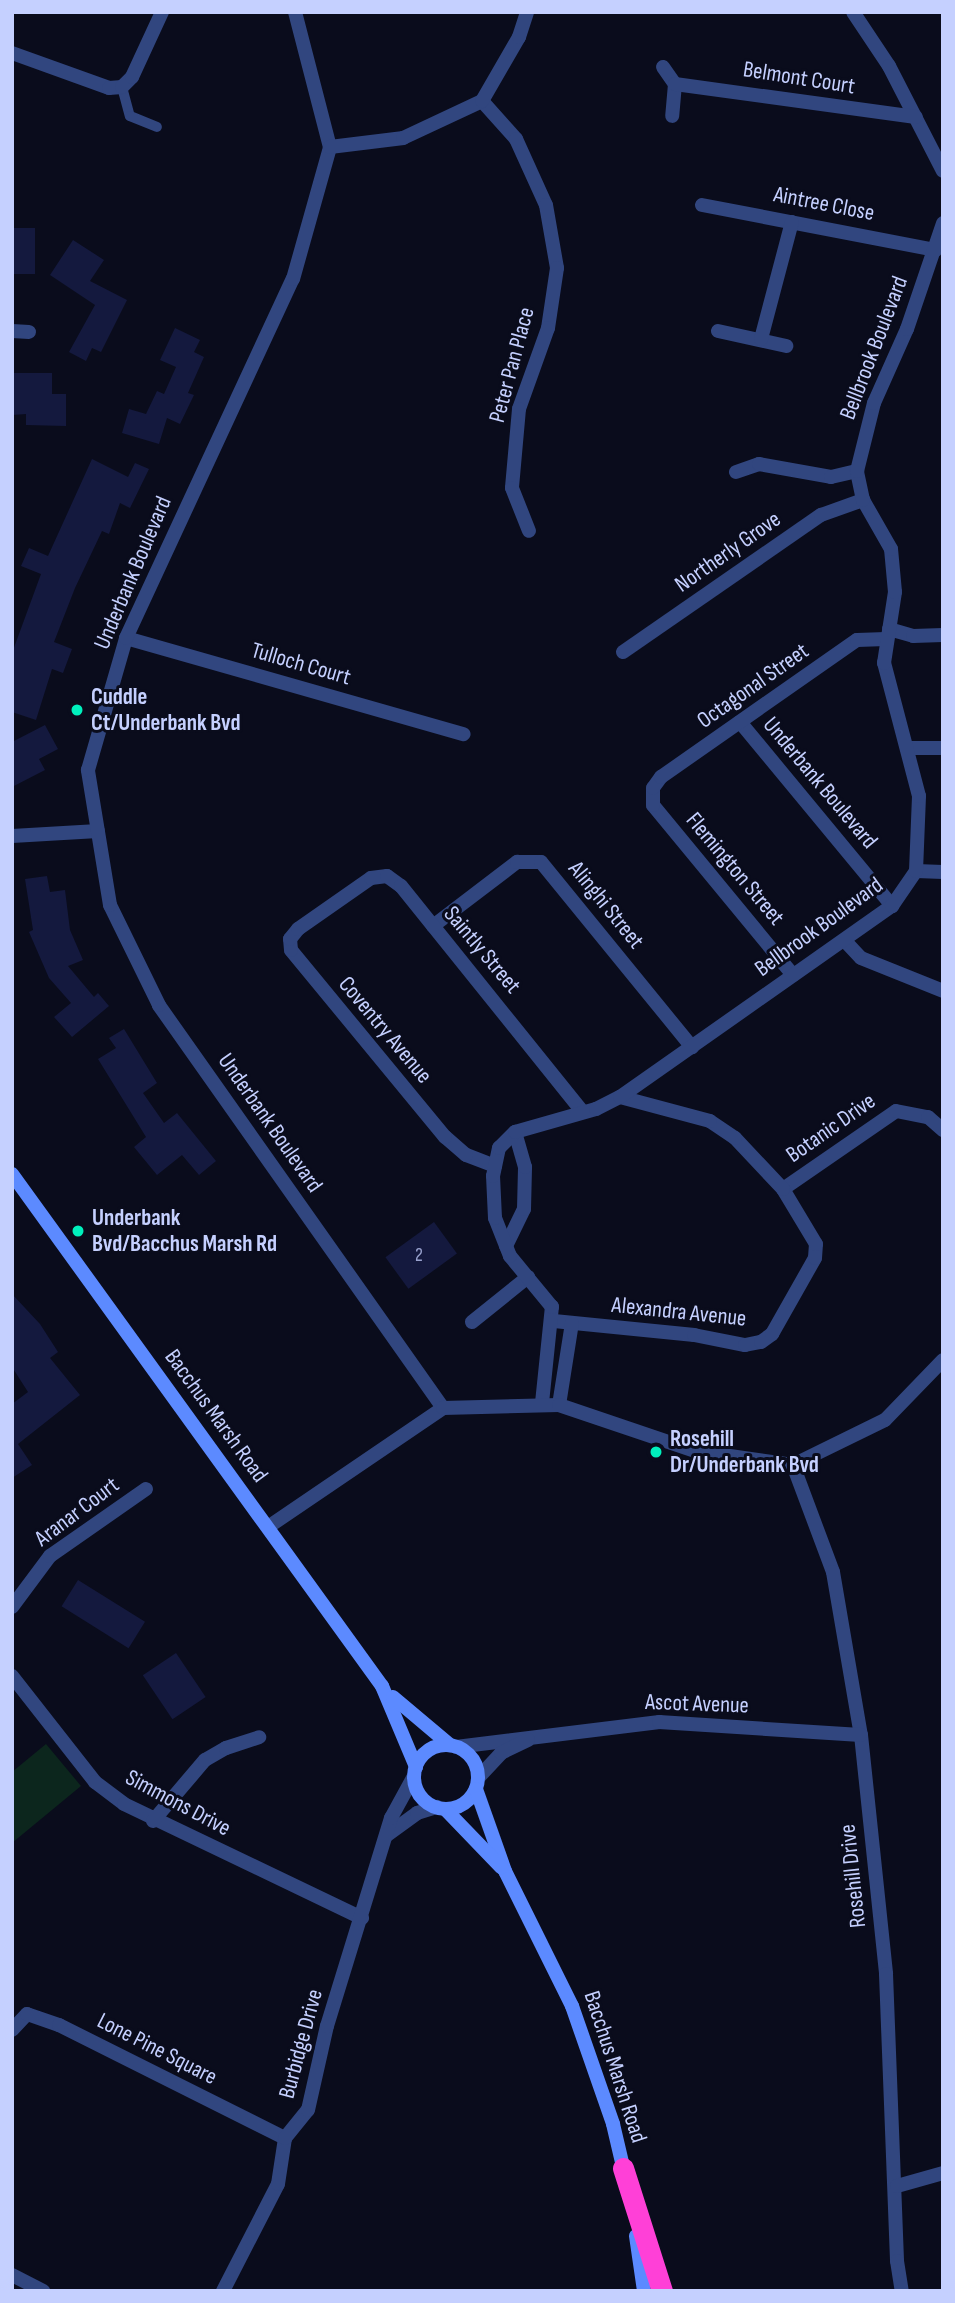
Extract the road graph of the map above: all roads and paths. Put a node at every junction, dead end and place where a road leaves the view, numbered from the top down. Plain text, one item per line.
1 (162, 12) edge
2 (295, 12) edge
3 (527, 12) edge
4 (853, 12) edge
5 (12, 53) edge
6 (663, 67) dead end
7 (675, 84) junction
8 (122, 87) junction
9 (482, 101) junction
10 (672, 116) dead end
11 (916, 117) junction
12 (157, 127) dead end
13 (330, 147) junction
14 (943, 171) edge
15 (702, 205) dead end
16 (792, 222) junction
17 (943, 223) edge
18 (936, 250) junction
19 (12, 331) edge
20 (718, 331) dead end
21 (29, 332) dead end
22 (761, 339) junction
23 (786, 346) dead end
24 (857, 471) junction
25 (736, 472) dead end
26 (863, 500) junction
27 (529, 530) dead end
28 (888, 634) junction
29 (943, 635) edge
30 (126, 638) junction
31 (623, 652) dead end
32 (740, 722) junction
33 (464, 734) dead end
34 (909, 748) junction
35 (943, 748) edge
36 (653, 788) joint
37 (98, 831) junction
38 (12, 836) edge
39 (916, 871) junction
40 (943, 872) edge
41 (892, 906) junction
42 (324, 908) joint
43 (433, 926) junction
44 (845, 942) junction
45 (793, 975) junction
46 (943, 990) edge
47 (692, 1047) junction
48 (620, 1097) junction
49 (583, 1112) junction
50 (943, 1130) edge
51 (514, 1132) junction
52 (495, 1166) junction
53 (12, 1174) edge
54 (783, 1189) junction
55 (506, 1246) junction
56 (528, 1277) junction
57 (554, 1321) junction
58 (472, 1322) dead end
59 (572, 1323) junction
60 (943, 1360) edge
61 (542, 1403) junction
62 (559, 1405) junction
63 (443, 1408) junction
64 (793, 1465) junction
65 (146, 1489) dead end
66 (268, 1527) junction
67 (12, 1607) edge
68 (12, 1676) edge
69 (382, 1686) junction
70 (861, 1735) junction
71 (259, 1737) dead end
72 (533, 1738) junction
73 (453, 1746) junction
74 (415, 1771) junction
75 (477, 1783) junction
76 (441, 1808) junction
77 (153, 1821) junction
78 (386, 1836) junction
79 (505, 1871) junction
80 (362, 1918) junction
81 (12, 2029) edge
82 (285, 2138) junction
83 (623, 2168) junction
84 (943, 2173) edge
85 (897, 2186) junction
86 (12, 2275) edge
87 (43, 2291) edge
88 (223, 2291) edge
89 (644, 2291) edge
90 (662, 2291) edge
91 (902, 2291) edge

1 - 8 street
2 - 13 street
3 - 9 street
4 - 11 street
5 - 8 street
6 - 7 street
7 - 10 street
7 - 11 street, Belmont Court
8 - 12 lane
9 - 13 street
9 - 27 street, Peter Pan Place
11 - 14 street
13 - 30 street, Underbank Boulevard
15 - 16 street, Aintree Close
16 - 18 street, Aintree Close
16 - 22 street
17 - 18 street, Bellbrook Boulevard
18 - 24 street, Bellbrook Boulevard
19 - 21 street
20 - 22 street
22 - 23 street
24 - 25 street
24 - 26 street, Bellbrook Boulevard
26 - 28 street, Bellbrook Boulevard
26 - 31 street, Northerly Grove
28 - 29 street, Octagonal Street
28 - 32 street, Octagonal Street
28 - 34 street, Bellbrook Boulevard
30 - 33 street, Tulloch Court
30 - 37 street, Underbank Boulevard
32 - 36 street, Octagonal Street
32 - 41 street, Underbank Boulevard
34 - 35 street
34 - 39 street, Bellbrook Boulevard
36 - 45 street, Flemington Street
37 - 38 street
37 - 63 street, Underbank Boulevard
39 - 40 street
39 - 41 street, Bellbrook Boulevard
41 - 44 street, Bellbrook Boulevard
42 - 43 street, Saintly Street
42 - 52 street, Coventry Avenue
43 - 47 street, Alinghi Street
43 - 49 street, Saintly Street
44 - 45 street, Bellbrook Boulevard
44 - 46 street
45 - 47 street, Bellbrook Boulevard
47 - 48 street, Bellbrook Boulevard
48 - 49 street, Bellbrook Boulevard
48 - 54 street, Alexandra Avenue
49 - 51 street, Bellbrook Boulevard
50 - 54 street, Botanic Drive
51 - 52 street
51 - 55 street
52 - 55 street
53 - 66 main road, Bacchus Marsh Road
54 - 59 street, Alexandra Avenue
55 - 56 street
56 - 57 street
56 - 58 street
57 - 59 street, Alexandra Avenue
57 - 61 street
59 - 62 street
60 - 64 street
61 - 62 street
61 - 63 street
62 - 64 street
63 - 66 street
64 - 70 street, Rosehill Drive
65 - 67 street, Aranar Court
66 - 69 main road, Bacchus Marsh Road
68 - 77 street, Simmons Drive
69 - 73 main road, Bacchus Marsh Road
69 - 74 main road, Bacchus Marsh Road
70 - 72 street, Ascot Avenue
70 - 85 street, Rosehill Drive
71 - 77 street
72 - 73 street, Ascot Avenue
72 - 75 street
73 - 74 main road
73 - 75 main road
74 - 76 main road
74 - 78 street, Burbidge Drive
75 - 76 main road
75 - 79 main road, Bacchus Marsh Road
76 - 78 street
76 - 79 main road, Bacchus Marsh Road
77 - 80 street, Simmons Drive
78 - 80 street, Burbidge Drive
79 - 83 main road, Bacchus Marsh Road
80 - 82 street, Burbidge Drive
81 - 82 street, Lone Pine Square
82 - 88 street
83 - 89 main road, Bacchus Marsh Road
83 - 90 highway
84 - 85 street
85 - 91 street, Rosehill Drive
86 - 87 street

